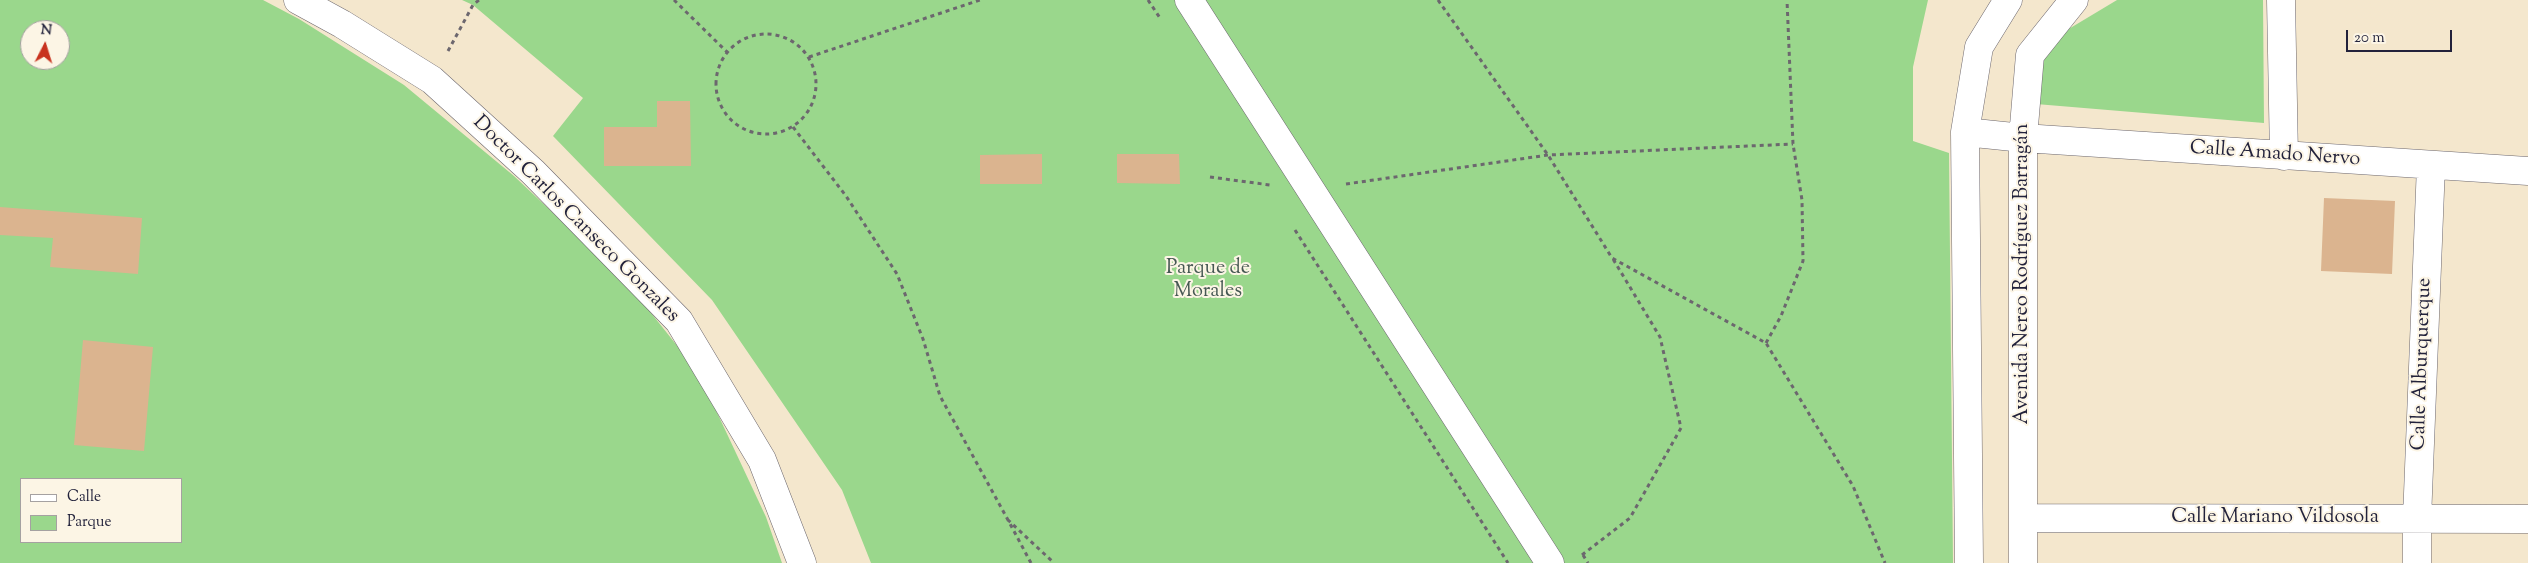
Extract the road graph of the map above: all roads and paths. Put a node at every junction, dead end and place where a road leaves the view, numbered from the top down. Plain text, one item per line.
1 (298, 0) edge
2 (479, 0) edge
3 (674, 0) edge
4 (980, 0) edge
5 (1148, 0) edge
6 (1189, 0) edge
7 (1438, 0) edge
8 (1787, 0) edge
9 (2008, 0) edge
10 (2074, 0) edge
11 (2281, 0) edge
12 (1164, 25) dead end
13 (727, 52) junction
14 (809, 57) junction
15 (432, 80) junction
16 (793, 127) junction
17 (1964, 132) junction
18 (2022, 138) junction
19 (1793, 144) junction
20 (1548, 155) junction
21 (2284, 156) junction
22 (2431, 166) junction
23 (2528, 171) edge
24 (1210, 177) dead end
25 (1261, 177) dead end
26 (1266, 185) junction
27 (1308, 185) junction
28 (1272, 194) dead end
29 (1293, 227) dead end
30 (1612, 258) junction
31 (1766, 343) junction
32 (2023, 518) junction
33 (2417, 519) junction
34 (2528, 519) edge
35 (1008, 520) junction
36 (1578, 559) dead end
37 (802, 563) edge
38 (1031, 563) edge
39 (1054, 563) edge
40 (1508, 563) edge
41 (1550, 563) edge
42 (1885, 563) edge
43 (1969, 563) edge
44 (2022, 563) edge
45 (2417, 563) edge

1 - 15 street, Doctor Carlos Canseco Gonzales
2 - 15 path
3 - 13 path
4 - 14 path
5 - 12 path
6 - 27 street
7 - 20 path
8 - 19 path
9 - 17 street
10 - 18 street, Avenida Nereo Rodríguez Barragán
11 - 21 street
13 - 14 path
13 - 16 path
14 - 16 path
15 - 37 street, Doctor Carlos Canseco Gonzales
16 - 35 path
17 - 18 street, Calle Amado Nervo
17 - 43 street
18 - 21 street, Calle Amado Nervo
18 - 32 street, Avenida Nereo Rodríguez Barragán
19 - 20 path
19 - 31 path
20 - 27 path
20 - 30 path
21 - 22 street, Calle Amado Nervo
22 - 23 street, Calle Amado Nervo
22 - 33 street, Calle Alburquerque
24 - 26 path
25 - 26 path
26 - 27 path
26 - 28 path
27 - 41 street
29 - 40 path
30 - 31 path
30 - 36 path
31 - 42 path
32 - 33 street, Calle Mariano Vildosola
32 - 44 street, Avenida Nereo Rodríguez Barragán
33 - 34 street, Calle Mariano Vildosola
33 - 45 street, Calle Alburquerque
35 - 38 path
35 - 39 path

